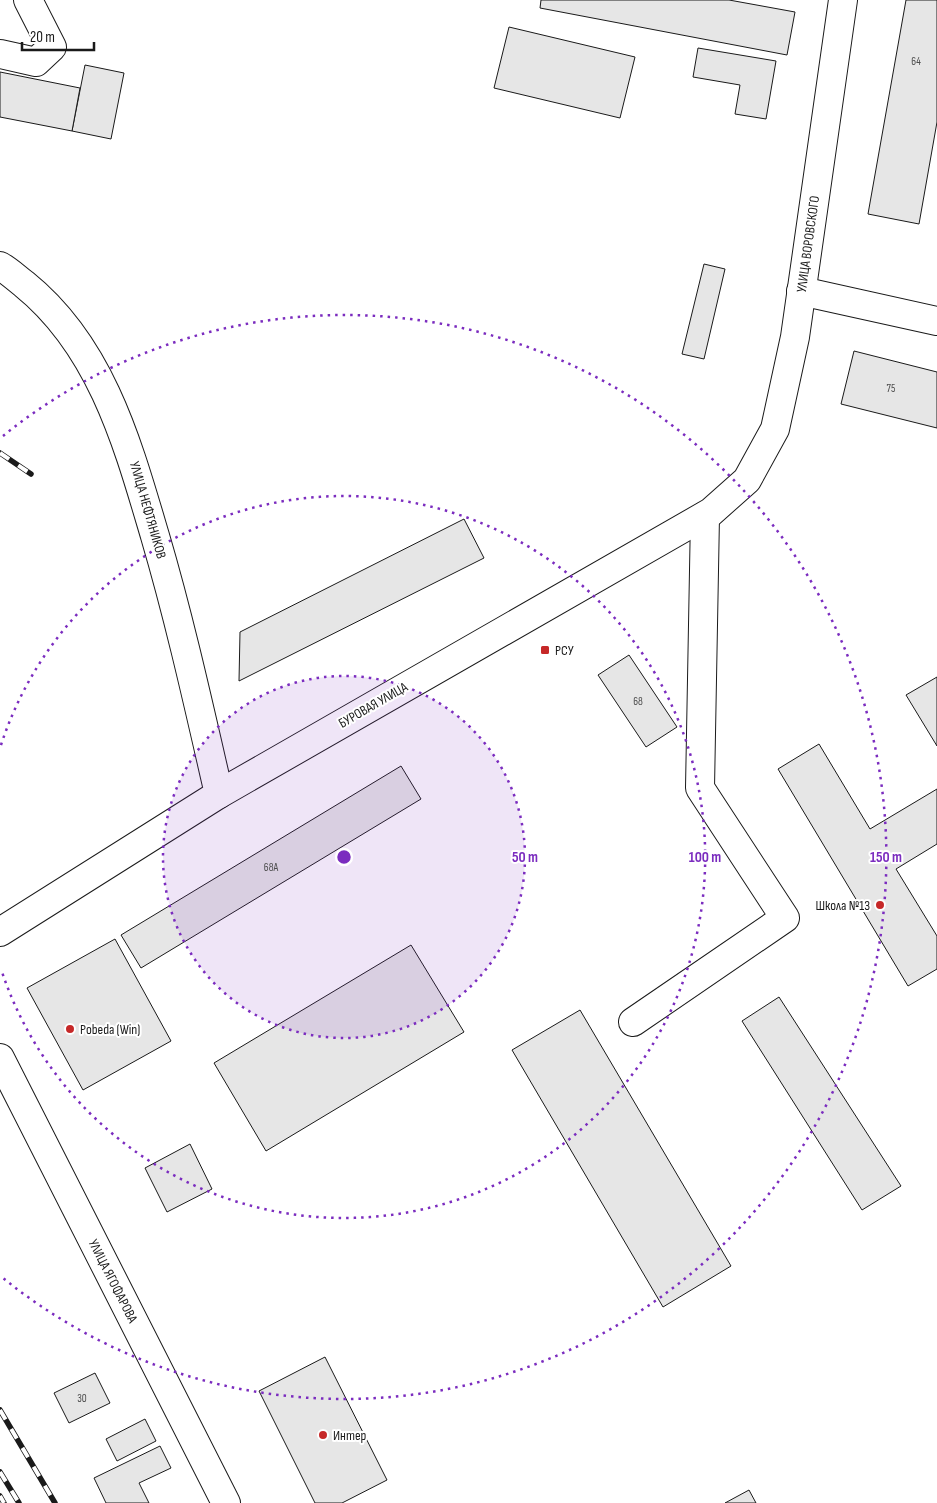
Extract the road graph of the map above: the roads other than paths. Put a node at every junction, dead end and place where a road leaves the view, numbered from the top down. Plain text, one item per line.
1 (28, 0) edge
2 (839, 1) edge
3 (0, 54) edge
4 (0, 266) edge
5 (802, 291) junction
6 (937, 321) edge
7 (747, 480) joint
8 (705, 516) junction
9 (219, 794) junction
10 (0, 932) edge
11 (633, 1022) dead end
12 (0, 1058) edge
13 (226, 1503) edge

1 - 3 street
2 - 5 street, УЛИЦА ВОРОВСКОГО
4 - 9 street, УЛИЦА НЕФТЯНИКОВ
5 - 6 street
5 - 7 street, УЛИЦА ВОРОВСКОГО
7 - 8 street, БУРОВАЯ УЛИЦА
8 - 9 street, БУРОВАЯ УЛИЦА
8 - 11 street
9 - 10 street, БУРОВАЯ УЛИЦА
12 - 13 street, УЛИЦА ЯГОФАРОВА

